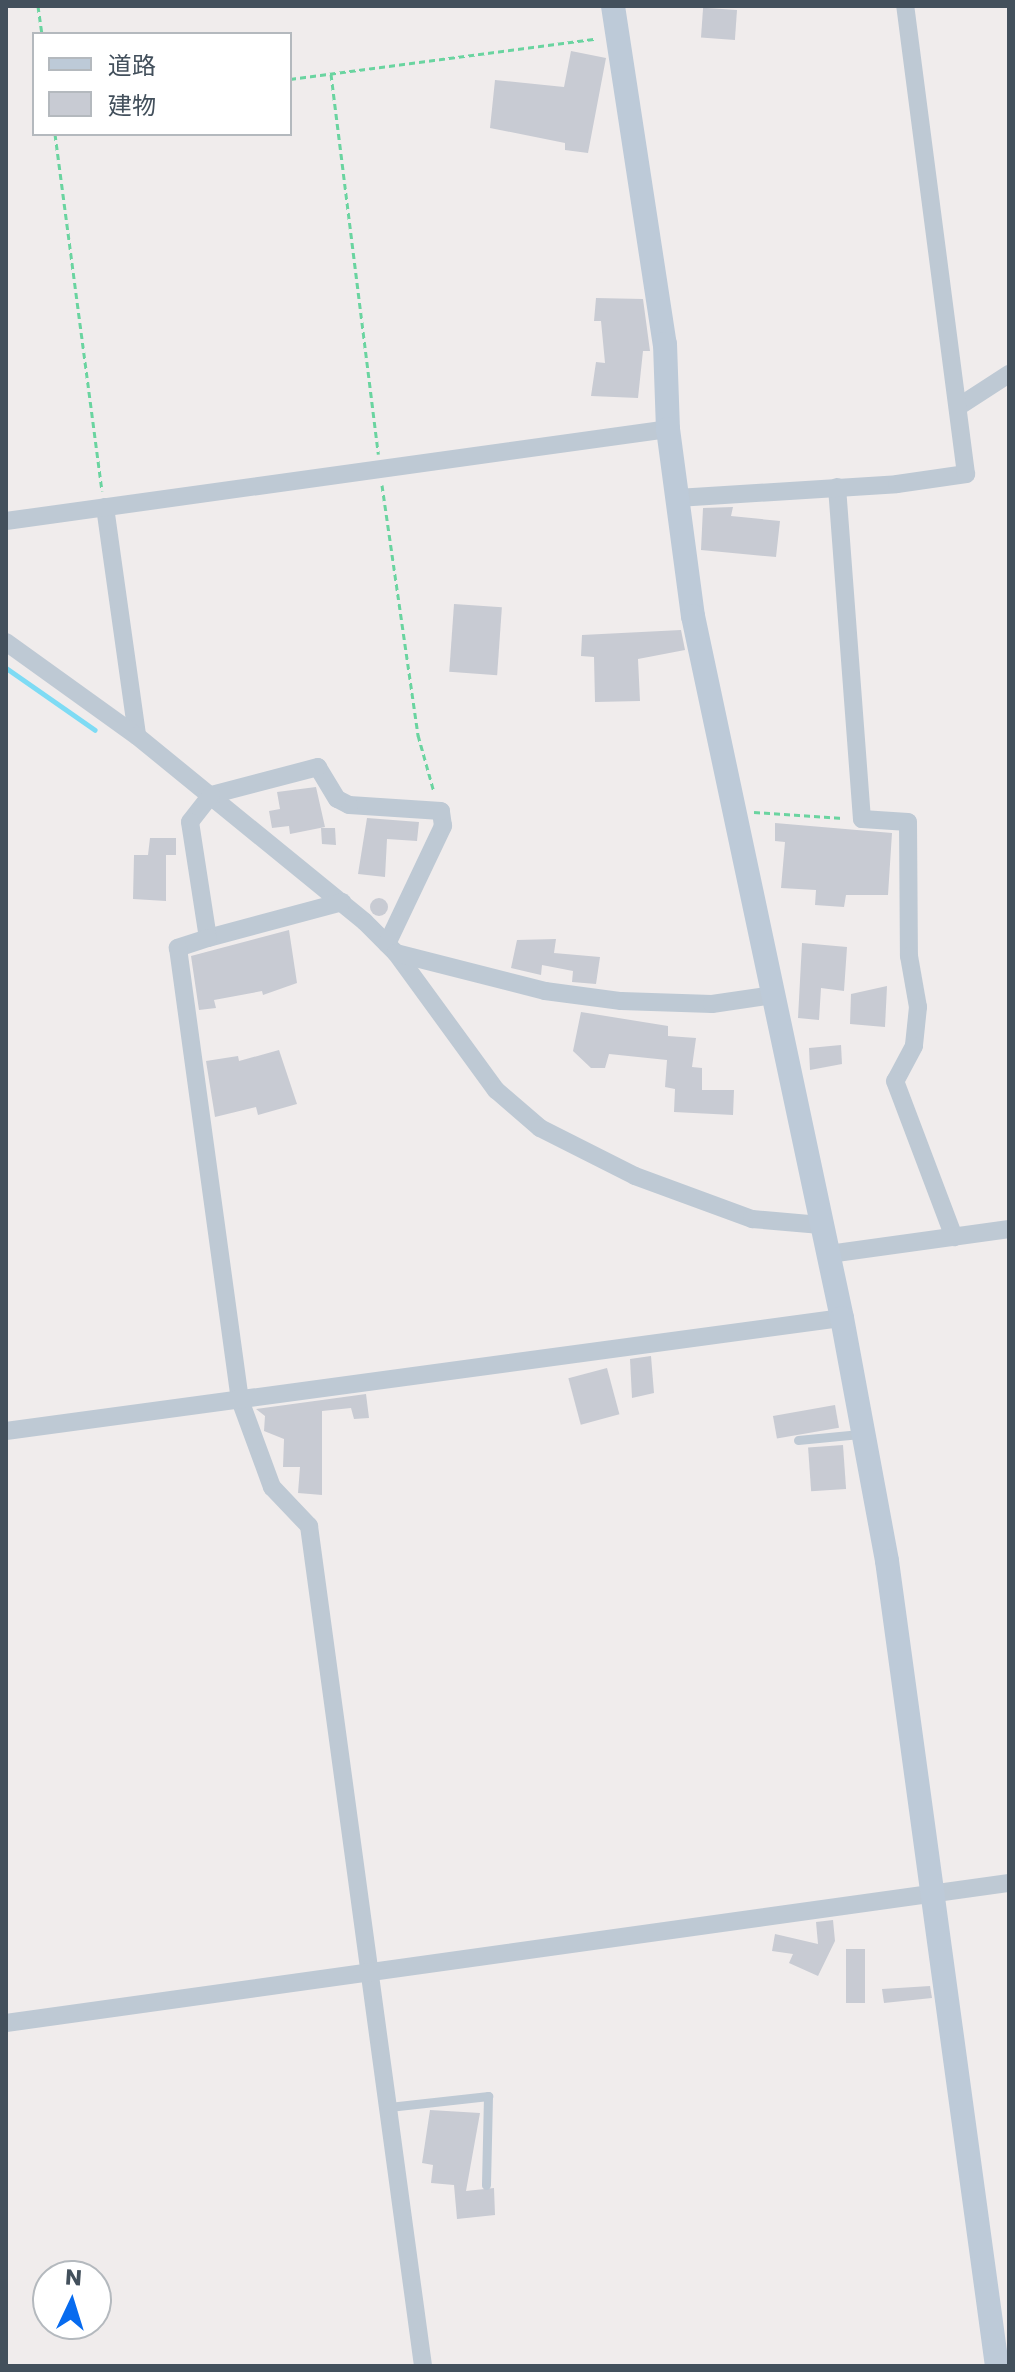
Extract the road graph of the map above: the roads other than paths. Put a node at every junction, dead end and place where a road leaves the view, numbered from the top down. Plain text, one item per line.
1 (613, 6) edge
2 (905, 6) edge
3 (1009, 374) edge
4 (961, 405) junction
5 (668, 429) junction
6 (837, 487) junction
7 (677, 498) junction
8 (105, 507) junction
9 (6, 521) edge
10 (6, 642) edge
11 (137, 736) junction
12 (211, 795) junction
13 (342, 902) junction
14 (208, 938) junction
15 (392, 949) junction
16 (773, 995) junction
17 (821, 1225) junction
18 (1009, 1229) edge
19 (954, 1237) junction
20 (829, 1254) junction
21 (842, 1318) junction
22 (240, 1400) junction
23 (6, 1431) edge
24 (863, 1434) junction
25 (798, 1440) dead end
26 (1009, 1883) edge
27 (932, 1892) junction
28 (370, 1972) junction
29 (6, 2023) edge
30 (389, 2107) junction
31 (486, 2185) dead end
32 (423, 2366) edge
33 (997, 2366) edge

1 - 5 street
2 - 4 street
3 - 4 street
4 - 6 street
5 - 7 street
5 - 8 street
6 - 7 street
6 - 19 street
7 - 16 street
8 - 9 street
8 - 11 street
10 - 11 street
11 - 12 street
12 - 13 street
12 - 14 street
12 - 15 street
13 - 14 street
13 - 15 street
14 - 22 street
15 - 16 street
15 - 17 street
16 - 17 street
17 - 20 street
18 - 19 street
19 - 20 street
20 - 21 street
21 - 22 street
21 - 24 street
22 - 23 street
22 - 28 street
24 - 25 lane
24 - 27 street
26 - 27 street
27 - 28 street
27 - 33 street
28 - 29 street
28 - 30 street
30 - 31 lane
30 - 32 street

